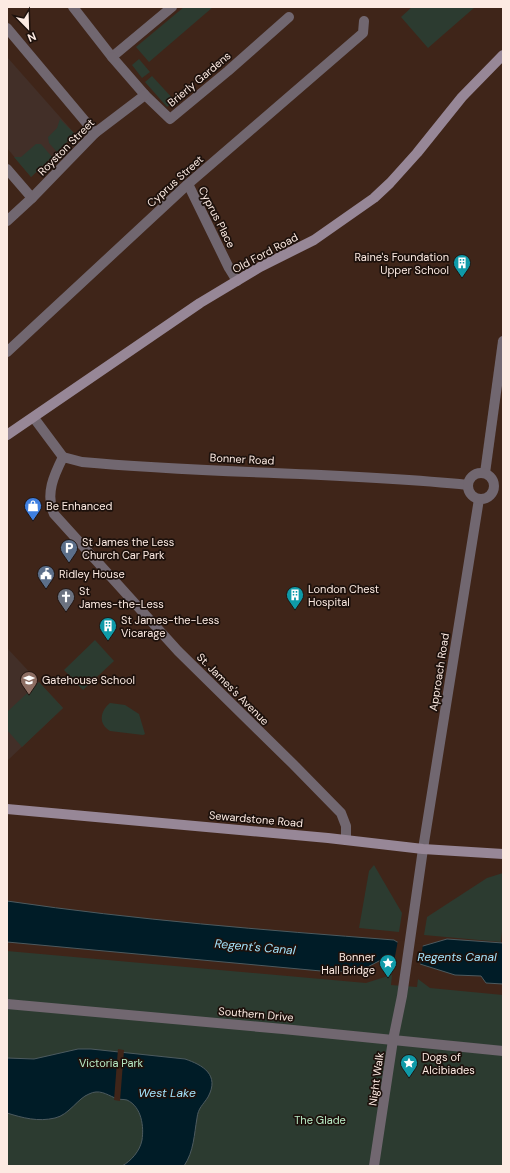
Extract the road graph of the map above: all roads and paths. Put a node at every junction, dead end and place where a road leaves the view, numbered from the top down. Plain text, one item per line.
1 (73, 7) edge
2 (172, 7) edge
3 (289, 17) dead end
4 (364, 21) dead end
5 (7, 28) edge
6 (503, 55) edge
7 (112, 57) junction
8 (145, 95) junction
9 (96, 133) junction
10 (7, 169) edge
11 (188, 184) junction
12 (32, 198) junction
13 (7, 221) edge
14 (237, 281) junction
15 (503, 342) edge
16 (7, 352) edge
17 (34, 418) junction
18 (7, 435) edge
19 (63, 457) junction
20 (485, 473) junction
21 (468, 484) junction
22 (499, 487) edge
23 (479, 498) junction
24 (7, 809) edge
25 (346, 840) junction
26 (424, 849) junction
27 (503, 854) edge
28 (414, 915) joint
29 (7, 1004) edge
30 (393, 1040) junction
31 (503, 1051) edge
32 (374, 1166) edge

1 - 7 street, Brierly Gardens
2 - 7 street
3 - 8 street, Brierly Gardens
4 - 11 street, Cyprus Street
5 - 9 street
6 - 14 main road, Old Ford Road
7 - 8 street, Brierly Gardens
8 - 9 street, Royston Street
9 - 12 street, Royston Street
10 - 12 street
11 - 14 street, Cyprus Place
11 - 16 street, Cyprus Street
12 - 13 street, Royston Street
14 - 17 main road, Old Ford Road
15 - 20 street
17 - 18 main road, Old Ford Road
17 - 19 street
19 - 21 street, Bonner Road
19 - 25 street, St. James's Avenue
20 - 21 street
20 - 22 street
21 - 23 street
22 - 23 street
23 - 26 street, Approach Road
24 - 25 main road, Sewardstone Road
25 - 26 main road, Sewardstone Road
26 - 27 main road, Sewardstone Road
26 - 28 street, Approach Road
28 - 30 street, Night Walk
29 - 30 street, Southern Drive
30 - 31 street, Southern Drive
30 - 32 street, Night Walk

